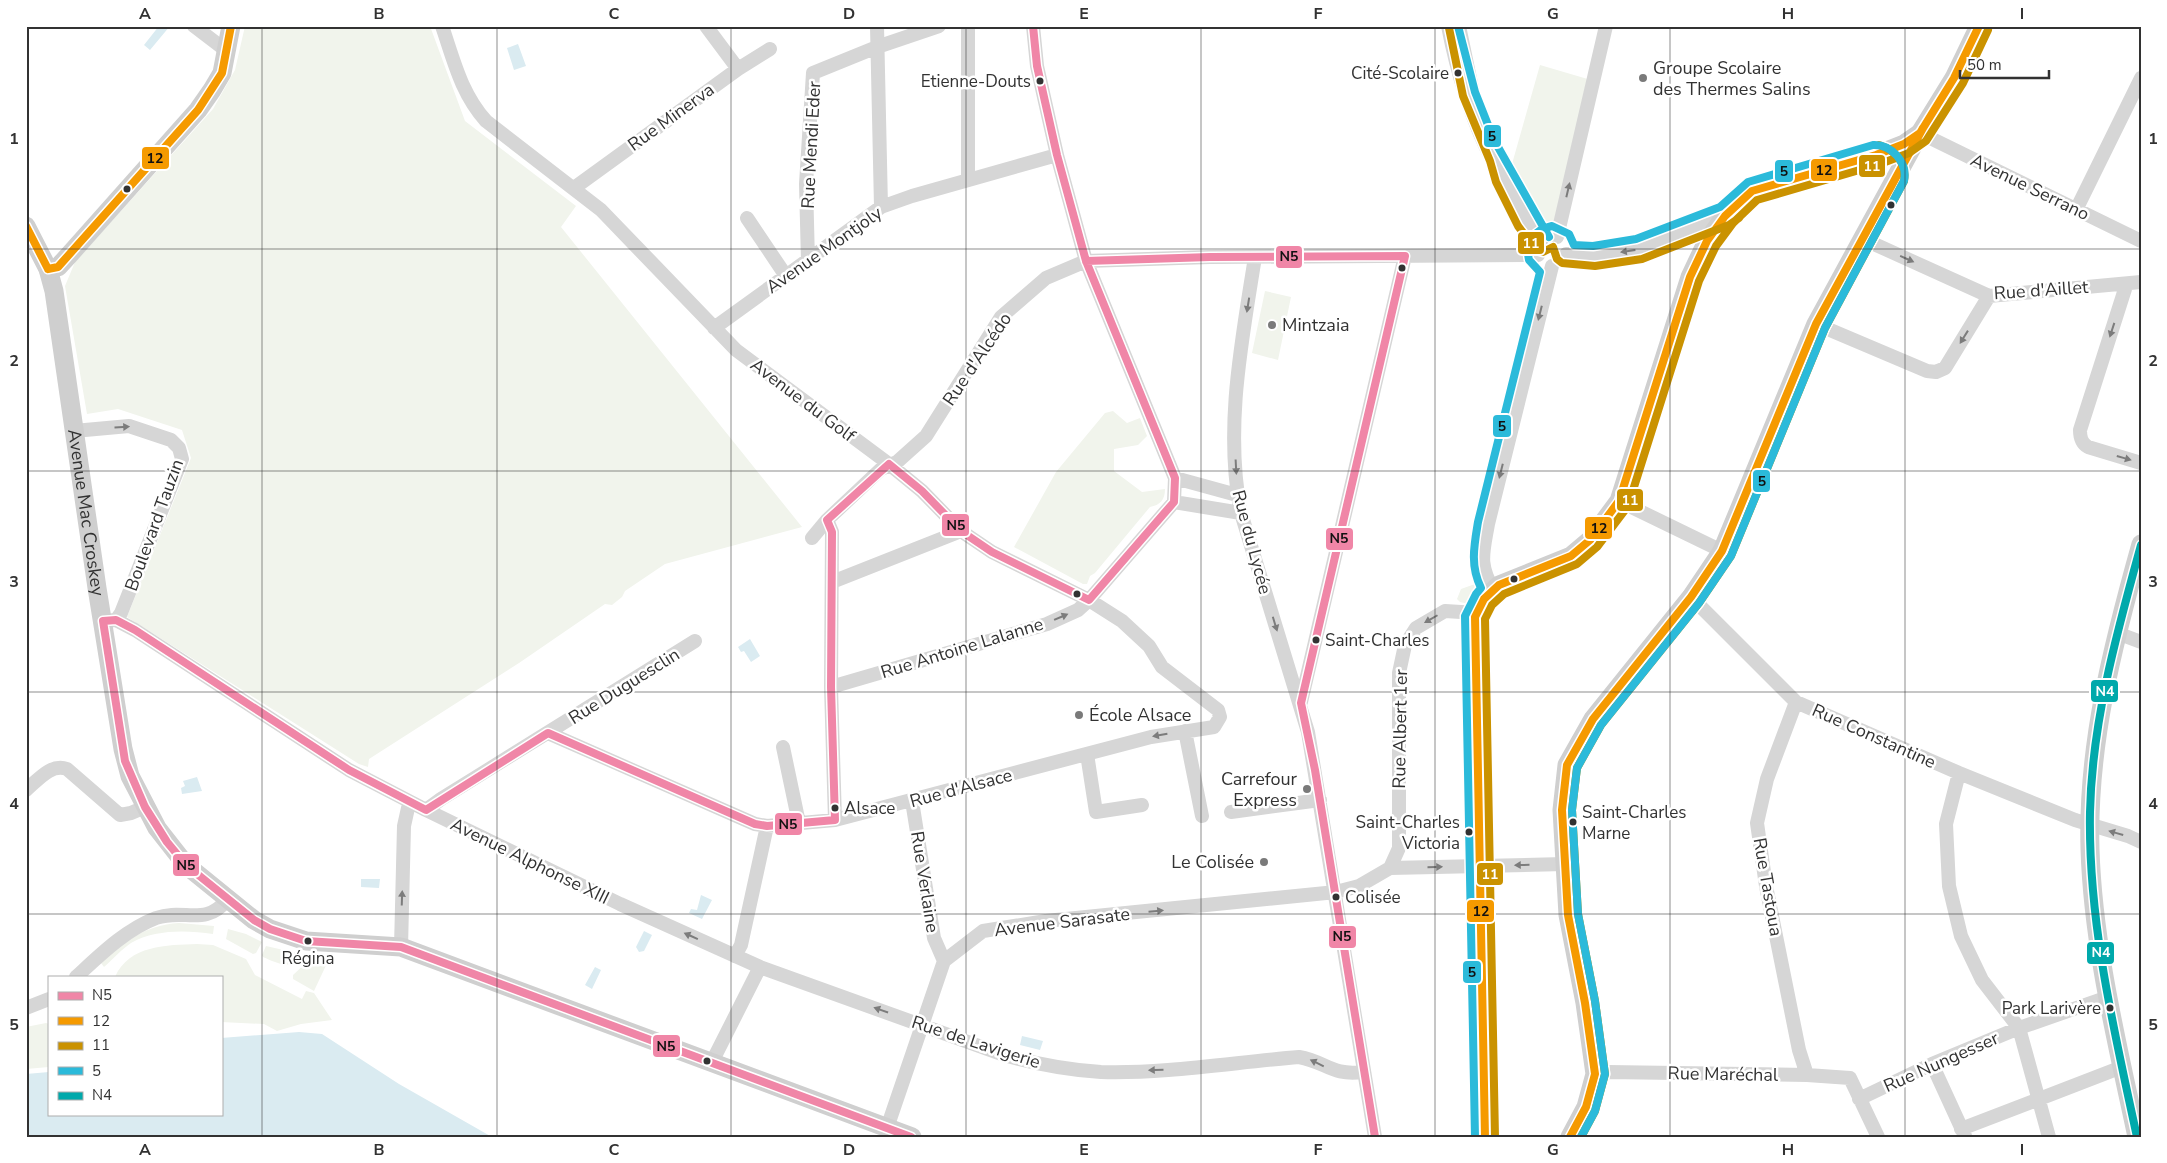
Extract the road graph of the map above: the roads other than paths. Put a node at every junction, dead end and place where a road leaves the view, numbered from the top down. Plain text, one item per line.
1 (194, 26) edge
2 (231, 26) edge
3 (442, 26) edge
4 (706, 26) edge
5 (939, 26) edge
6 (968, 26) edge
7 (1034, 26) edge
8 (1448, 26) edge
9 (1459, 26) edge
10 (1606, 26) edge
11 (1979, 26) edge
12 (875, 28) edge
13 (877, 47) junction
14 (770, 49) dead end
15 (228, 52) junction
16 (738, 69) junction
17 (2141, 78) edge
18 (1920, 133) junction
19 (1057, 155) junction
20 (1876, 155) junction
21 (1895, 177) junction
22 (1505, 178) junction
23 (968, 180) junction
24 (574, 188) junction
25 (881, 207) junction
26 (2076, 210) junction
27 (1725, 216) junction
28 (747, 218) dead end
29 (26, 226) edge
30 (1556, 237) junction
31 (1862, 239) junction
32 (2141, 241) edge
33 (1539, 249) junction
34 (1566, 254) junction
35 (1405, 256) junction
36 (1255, 257) junction
37 (808, 260) junction
38 (1086, 261) junction
39 (1552, 266) junction
40 (48, 270) junction
41 (786, 276) junction
42 (2141, 282) edge
43 (2125, 284) junction
44 (1989, 296) junction
45 (1816, 324) junction
46 (714, 328) junction
47 (74, 431) junction
48 (2141, 463) edge
49 (889, 464) junction
50 (1175, 478) junction
51 (1237, 495) junction
52 (1619, 501) junction
53 (1174, 502) junction
54 (1241, 513) junction
55 (827, 520) junction
56 (961, 531) junction
57 (812, 538) dead end
58 (2141, 544) edge
59 (1722, 551) junction
60 (832, 582) junction
61 (1494, 590) junction
62 (1691, 597) junction
63 (1089, 600) junction
64 (1476, 615) junction
65 (109, 621) junction
66 (2117, 633) junction
67 (695, 641) dead end
68 (2141, 642) edge
69 (831, 687) junction
70 (1796, 702) junction
71 (1300, 703) junction
72 (1220, 717) joint
73 (1185, 731) junction
74 (548, 733) junction
75 (783, 746) dead end
76 (1087, 754) junction
77 (1959, 773) junction
78 (26, 790) edge
79 (1320, 800) junction
80 (912, 801) junction
81 (411, 803) junction
82 (1142, 805) dead end
83 (145, 807) junction
84 (426, 810) junction
85 (1231, 812) dead end
86 (1202, 816) dead end
87 (835, 820) junction
88 (799, 823) junction
89 (2091, 825) junction
90 (766, 826) junction
91 (2141, 842) edge
92 (1565, 864) junction
93 (1479, 866) junction
94 (1390, 868) junction
95 (1336, 892) junction
96 (228, 900) junction
97 (400, 947) junction
98 (736, 956) junction
99 (944, 961) junction
100 (760, 967) junction
101 (77, 976) edge
102 (2108, 997) junction
103 (48, 999) edge
104 (26, 1008) edge
105 (922, 1024) junction
106 (2020, 1028) junction
107 (712, 1062) junction
108 (1932, 1064) junction
109 (2122, 1067) junction
110 (1363, 1072) junction
111 (1595, 1074) junction
112 (1807, 1075) junction
113 (1859, 1098) junction
114 (2039, 1098) junction
115 (887, 1128) junction
116 (1963, 1133) edge
117 (912, 1137) edge
118 (1375, 1137) edge
119 (1485, 1137) edge
120 (1570, 1137) edge
121 (1878, 1137) edge
122 (2049, 1137) edge
123 (2137, 1137) edge

1 - 15 street
2 - 15 main road
3 - 24 street, Avenue du Golf
4 - 16 street
5 - 13 street, Rue Mendi Eder
6 - 23 street
7 - 19 street
8 - 22 street
9 - 22 street
30 -> 10 street
11 - 18 main road
12 - 13 street
13 - 25 street
13 - 37 street, Rue Mendi Eder
14 - 16 street, Rue Minerva
15 - 40 main road
16 - 24 street, Rue Minerva
17 - 26 street
18 - 20 main road
18 - 21 main road
18 - 26 street, Avenue Serrano
19 - 23 street, Avenue Montjoly
19 - 38 street
20 - 21 main road
20 - 27 main road
21 - 31 main road
22 - 33 street
23 - 25 street, Avenue Montjoly
24 - 46 street, Avenue du Golf
25 - 37 street, Avenue Montjoly
26 - 32 street, Avenue Serrano
27 -> 34 street
27 - 52 main road
28 - 41 street
29 - 40 main road, Avenue Mac Croskey
30 - 33 street
30 - 34 street
31 -> 44 street, Rue d'Aillet
31 - 45 main road
33 - 35 street, Rue d'Alcédo
33 - 39 street
34 - 39 street
35 - 36 street, Rue d'Alcédo
35 - 71 street
36 - 38 street, Rue d'Alcédo
36 -> 51 street, Rue du Lycée
37 - 41 street, Avenue Montjoly
38 - 49 street, Rue d'Alcédo
38 - 50 street
39 -> 61 street
40 - 47 main road, Avenue Mac Croskey
41 - 46 street, Avenue Montjoly
42 - 43 street, Rue d'Aillet
43 - 44 street, Rue d'Aillet
43 -> 48 street
44 -> 45 street
45 - 59 main road
46 - 49 street, Avenue du Golf
47 - 65 main road, Avenue Mac Croskey
47 -> 65 street, Boulevard Tauzin
49 - 55 street
49 - 56 street, Avenue du Golf
50 - 51 street
50 - 53 street
51 - 54 street, Rue du Lycée
52 - 59 street
52 - 61 main road
53 - 54 street
53 - 63 street, Rue Antoine Lalanne
54 -> 71 street, Rue du Lycée
55 - 57 street
55 - 60 street
56 - 60 street
56 - 63 street, Avenue du Golf
58 - 66 main road
59 - 62 main road
60 - 69 street
61 - 64 main road
62 - 70 street, Rue Constantine
62 - 92 main road
69 -> 63 street, Rue Antoine Lalanne
63 - 72 street, Avenue du Golf
64 - 93 main road
64 -> 94 street, Rue Albert 1er
65 - 81 street, Avenue Alphonse XIII
65 - 83 main road, Avenue Mac Croskey
66 - 68 street
66 - 89 main road
67 - 74 street, Rue Duguesclin
69 - 87 street
70 - 77 street, Rue Constantine
70 - 112 street, Rue Tastoua
71 - 79 street, Rue du Lycée
72 - 73 street, Rue d'Alsace
73 -> 76 street, Rue d'Alsace
73 - 86 street
74 - 84 street, Rue Duguesclin
74 - 90 street
75 - 88 street
76 - 80 street, Rue d'Alsace
76 - 82 street
77 - 89 street, Rue Constantine
77 - 106 street
78 - 83 street
79 - 85 street
79 - 95 street, Rue du Lycée
80 - 87 street, Rue d'Alsace
80 - 99 street, Rue Verlaine
81 - 84 street, Avenue Alphonse XIII
97 -> 81 street
83 - 96 main road, Avenue Mac Croskey
98 -> 84 street, Avenue Alphonse XIII
87 - 88 street, Rue d'Alsace
88 - 90 street, Rue d'Alsace
91 -> 89 street, Rue Constantine
89 - 102 main road
90 - 98 street
92 -> 93 street
92 - 111 main road
94 -> 93 street
93 - 119 main road
94 - 95 street
99 -> 95 street, Avenue Sarasate
95 - 110 street, Rue du Lycée
96 - 97 main road, Avenue Mac Croskey
96 - 101 street
97 - 107 main road, Avenue Mac Croskey
98 - 100 street, Avenue Alphonse XIII
99 - 105 street
105 -> 100 street, Rue de Lavigerie
100 - 107 street
102 - 106 street, Rue Nungesser
102 - 109 main road
103 - 104 street
110 -> 105 street, Rue de Lavigerie
105 - 115 street
106 - 108 street, Rue Nungesser
106 - 114 street
107 - 115 main road, Avenue Mac Croskey
108 - 113 street, Rue Nungesser
108 - 116 street
109 - 114 street
109 - 123 main road
110 - 118 street, Rue du Lycée
111 - 112 street, Rue Maréchal
111 - 120 main road
112 - 113 street, Rue Maréchal
113 - 121 street
114 - 116 street
114 - 122 street
115 - 117 main road, Avenue Mac Croskey

